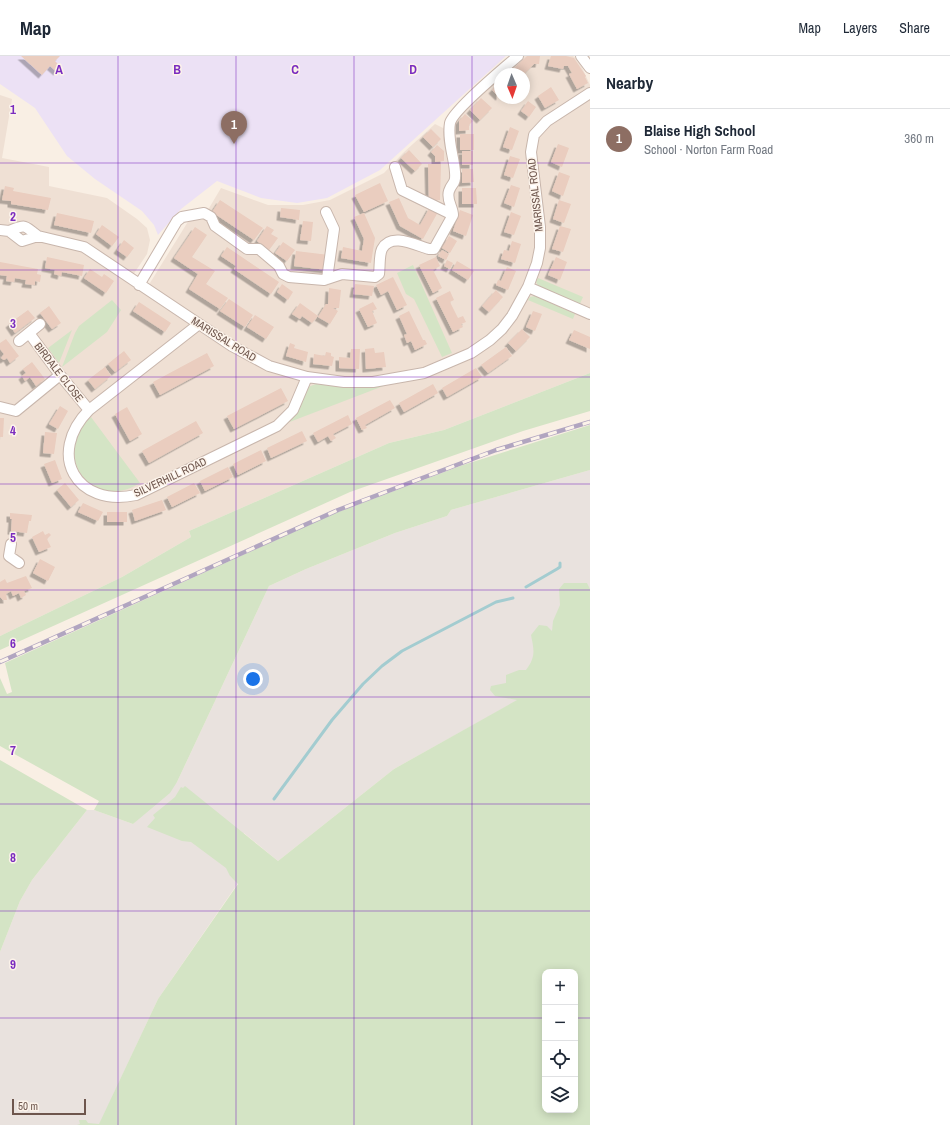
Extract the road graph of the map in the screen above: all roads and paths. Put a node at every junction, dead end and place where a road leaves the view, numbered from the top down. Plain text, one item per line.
1 (518, 56) edge
2 (581, 56) edge
3 (590, 68) edge
4 (590, 93) edge
5 (395, 167) dead end
6 (326, 212) dead end
7 (453, 215) junction
8 (4, 230) edge
9 (327, 279) junction
10 (139, 284) junction
11 (528, 287) junction
12 (590, 314) edge
13 (40, 324) dead end
14 (199, 324) junction
15 (29, 333) junction
16 (18, 341) dead end
17 (60, 376) junction
18 (306, 377) junction
19 (0, 407) edge
20 (89, 410) junction
21 (11, 544) dead end
22 (4, 558) edge
23 (19, 562) dead end

1 - 7 street
2 - 3 street
4 - 11 street, MARISSAL ROAD
5 - 7 street
6 - 9 street
7 - 9 street
8 - 10 street, MARISSAL ROAD
9 - 10 street
10 - 14 street, MARISSAL ROAD
11 - 12 street
11 - 18 street, MARISSAL ROAD
13 - 15 street, BIRDALE CLOSE
14 - 18 street, MARISSAL ROAD
14 - 20 street, SILVERHILL ROAD
15 - 16 street, BIRDALE CLOSE
15 - 17 street, BIRDALE CLOSE
17 - 19 street
17 - 20 street, BIRDALE CLOSE
18 - 20 street, SILVERHILL ROAD
21 - 22 street
22 - 23 street

